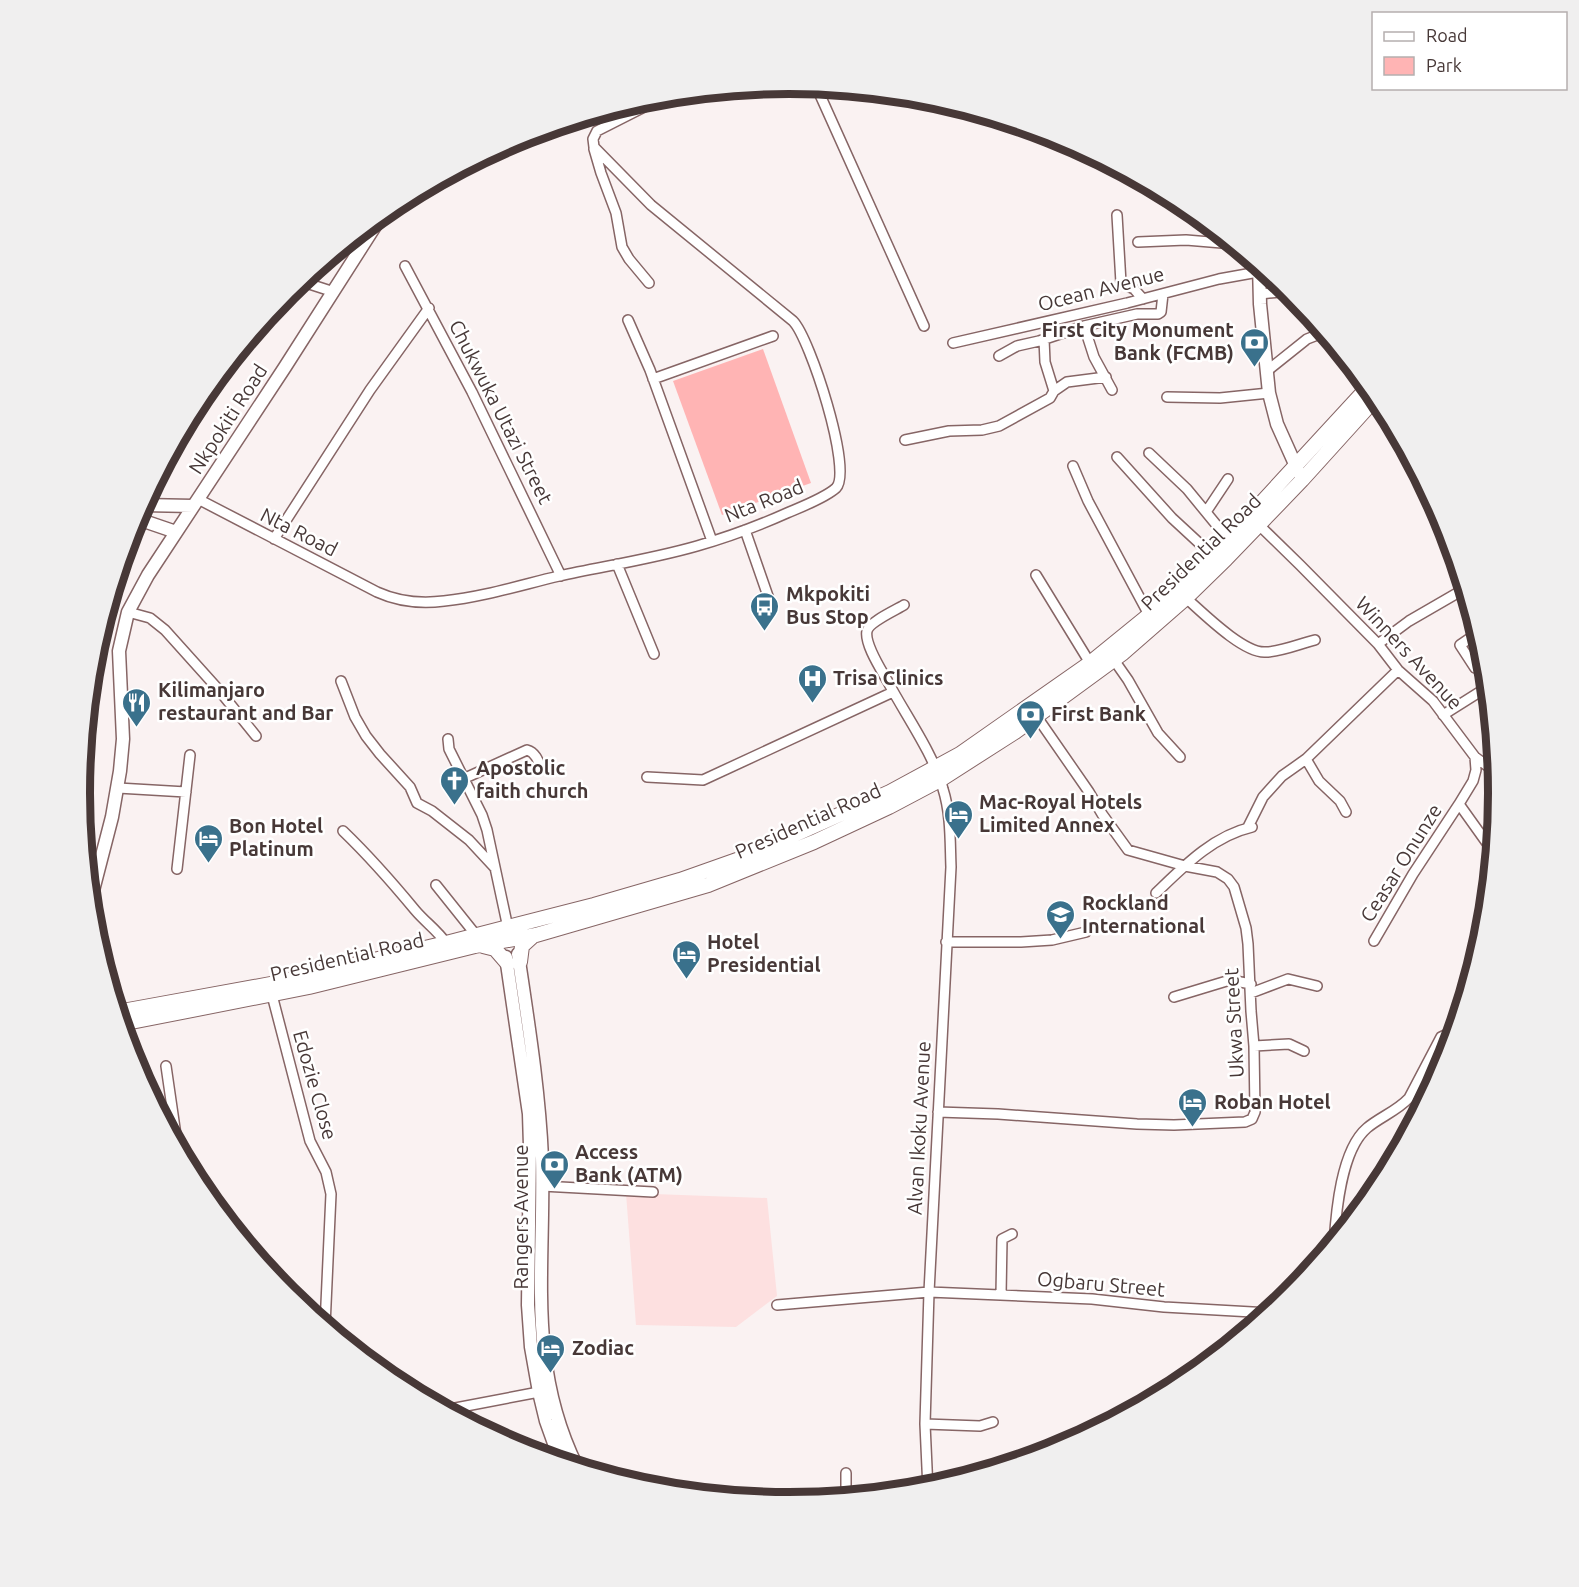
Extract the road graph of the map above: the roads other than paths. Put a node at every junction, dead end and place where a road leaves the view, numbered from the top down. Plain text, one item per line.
1 (820, 95) edge
2 (636, 111) edge
3 (594, 147) junction
4 (1117, 215) dead end
5 (365, 238) edge
6 (1138, 242) dead end
7 (1220, 243) edge
8 (357, 244) edge
9 (361, 250) junction
10 (405, 266) dead end
11 (1253, 270) edge
12 (1259, 275) edge
13 (649, 283) dead end
14 (311, 284) edge
15 (334, 292) junction
16 (1277, 292) edge
17 (1163, 294) junction
18 (1260, 294) junction
19 (1143, 299) junction
20 (429, 308) junction
21 (628, 320) dead end
22 (924, 326) dead end
23 (1084, 326) junction
24 (1317, 335) edge
25 (773, 336) dead end
26 (1044, 339) junction
27 (953, 343) dead end
28 (999, 356) dead end
29 (1267, 370) junction
30 (1106, 377) junction
31 (653, 379) junction
32 (1112, 390) dead end
33 (1054, 391) junction
34 (1269, 393) junction
35 (1362, 393) edge
36 (1167, 397) dead end
37 (1370, 404) edge
38 (905, 440) dead end
39 (1149, 453) dead end
40 (1117, 457) dead end
41 (1073, 466) dead end
42 (1296, 466) junction
43 (1228, 479) dead end
44 (1302, 480) junction
45 (196, 503) junction
46 (153, 505) edge
47 (1206, 512) junction
48 (145, 521) edge
49 (1259, 525) junction
50 (745, 530) junction
51 (176, 532) junction
52 (274, 539) junction
53 (1227, 539) junction
54 (712, 541) junction
55 (1212, 555) junction
56 (1226, 559) junction
57 (617, 564) junction
58 (561, 576) junction
59 (1036, 576) dead end
60 (1459, 592) edge
61 (1186, 598) junction
62 (770, 599) dead end
63 (904, 605) dead end
64 (128, 612) junction
65 (1149, 615) junction
66 (1471, 637) edge
67 (1315, 640) dead end
68 (1378, 645) junction
69 (654, 654) dead end
70 (1114, 660) junction
71 (1090, 663) junction
72 (1475, 668) dead end
73 (1398, 670) junction
74 (341, 681) dead end
75 (1481, 691) edge
76 (893, 692) junction
77 (1443, 715) junction
78 (1037, 717) junction
79 (256, 736) dead end
80 (448, 739) dead end
81 (190, 755) dead end
82 (1475, 757) junction
83 (1180, 758) dead end
84 (1306, 759) junction
85 (1488, 767) edge
86 (541, 768) dead end
87 (938, 774) junction
88 (647, 777) dead end
89 (462, 779) junction
90 (118, 788) junction
91 (186, 792) junction
92 (1459, 804) junction
93 (1346, 812) dead end
94 (343, 831) dead end
95 (1488, 843) edge
96 (1185, 866) junction
97 (495, 868) junction
98 (177, 869) dead end
99 (96, 883) edge
100 (436, 885) dead end
101 (1156, 893) dead end
102 (1086, 932) dead end
103 (508, 933) junction
104 (536, 935) junction
105 (475, 941) junction
106 (1374, 941) dead end
107 (946, 942) junction
108 (446, 944) junction
109 (514, 963) junction
110 (1317, 986) dead end
111 (1251, 989) junction
112 (272, 995) junction
113 (1174, 997) dead end
114 (124, 1010) edge
115 (129, 1023) edge
116 (1446, 1035) edge
117 (1254, 1046) junction
118 (1304, 1051) dead end
119 (166, 1066) dead end
120 (938, 1112) junction
121 (175, 1126) edge
122 (542, 1186) junction
123 (653, 1192) dead end
124 (1336, 1229) edge
125 (1012, 1234) dead end
126 (929, 1292) junction
127 (1001, 1295) junction
128 (777, 1305) dead end
129 (1258, 1312) edge
130 (325, 1317) edge
131 (539, 1392) junction
132 (456, 1408) edge
133 (993, 1422) dead end
134 (925, 1424) junction
135 (558, 1453) edge
136 (573, 1459) edge
137 (846, 1473) dead end
138 (928, 1480) edge
139 (846, 1491) edge

1 - 22 street
2 - 3 street
3 - 13 street
3 - 50 street, Nta Road
4 - 19 street
5 - 9 main road, Nkpokiti Road
6 - 7 street
8 - 9 street
9 - 15 main road, Nkpokiti Road
10 - 20 street, Chukwuka Utazi Street
11 - 17 street, Ocean Avenue
12 - 18 main road
14 - 15 street
15 - 45 main road, Nkpokiti Road
16 - 18 street
17 - 19 street, Ocean Avenue
17 - 23 street
18 - 29 main road
19 - 27 street, Ocean Avenue
20 - 52 street
20 - 58 street, Chukwuka Utazi Street
21 - 31 street
23 - 26 street
23 - 30 street
24 - 29 street
25 - 31 street
26 - 28 street
26 - 33 street
29 - 34 main road
30 - 32 street
30 - 33 street
31 - 54 street
33 - 38 street
34 - 36 street
34 - 42 main road
35 - 42 main road, Presidential Road
37 - 44 main road, Presidential Road
39 - 47 street
40 - 55 street
41 - 65 street
42 - 44 main road
42 - 53 main road, Presidential Road
43 - 47 street
44 - 49 main road, Presidential Road
45 - 46 main road
45 - 51 main road, Nkpokiti Road
45 - 52 street, Nta Road
47 - 53 street
48 - 51 main road
49 - 56 main road, Presidential Road
49 - 68 street, Winners Avenue
50 - 54 street, Nta Road
50 - 62 street
51 - 64 main road, Nkpokiti Road
52 - 58 street, Nta Road
53 - 55 main road, Presidential Road
54 - 57 street, Nta Road
55 - 56 street
55 - 65 main road, Presidential Road
56 - 61 main road, Presidential Road
57 - 58 street, Nta Road
57 - 69 street
59 - 71 street
60 - 68 street
61 - 67 street
61 - 70 main road, Presidential Road
63 - 76 street, Alvan Ikoku Avenue
64 - 79 street
64 - 90 main road, Nkpokiti Road
65 - 71 main road, Presidential Road
66 - 72 street
68 - 73 street, Winners Avenue
70 - 78 main road, Presidential Road
70 - 83 street
71 - 87 main road, Presidential Road
73 - 77 street, Winners Avenue
73 - 84 street
74 - 97 street
75 - 77 street
76 - 87 street, Alvan Ikoku Avenue
76 - 88 street
77 - 82 street, Winners Avenue
78 - 87 main road, Presidential Road
78 - 96 street, Ukwa Street
80 - 89 street
81 - 91 street
82 - 85 street, Winners Avenue
82 - 92 street
84 - 93 street
84 - 96 street
86 - 89 street
87 - 103 main road, Presidential Road
87 - 104 main road, Presidential Road
87 - 107 street, Alvan Ikoku Avenue
89 - 97 street
90 - 91 street
90 - 99 main road, Nkpokiti Road
91 - 98 street
92 - 95 street
92 - 106 street, Ceasar Onunze
94 - 108 street
96 - 101 street
96 - 111 street, Ukwa Street
97 - 103 street
100 - 105 street
102 - 107 street
103 - 104 main road, Presidential Road
103 - 105 main road, Presidential Road
103 - 109 main road
104 - 109 main road
105 - 108 main road, Presidential Road
105 - 109 main road
105 - 112 main road, Presidential Road
107 - 120 street, Alvan Ikoku Avenue
108 - 114 main road, Presidential Road
109 - 122 main road, Rangers Avenue
109 - 131 main road, Rangers Avenue
110 - 111 street
111 - 113 street
111 - 117 street, Ukwa Street
112 - 115 main road, Presidential Road
112 - 130 street, Edozie Close
116 - 124 street
117 - 118 street
117 - 120 street, Ukwa Street
119 - 121 street
120 - 126 street, Alvan Ikoku Avenue
122 - 123 street
122 - 136 main road, Rangers Avenue
125 - 127 street
126 - 127 street, Ogbaru Street
126 - 128 street, Ogbaru Street
126 - 134 street, Alvan Ikoku Avenue
127 - 129 street, Ogbaru Street
131 - 132 street
131 - 135 main road, Rangers Avenue
133 - 134 street
134 - 138 street, Alvan Ikoku Avenue
137 - 139 street

